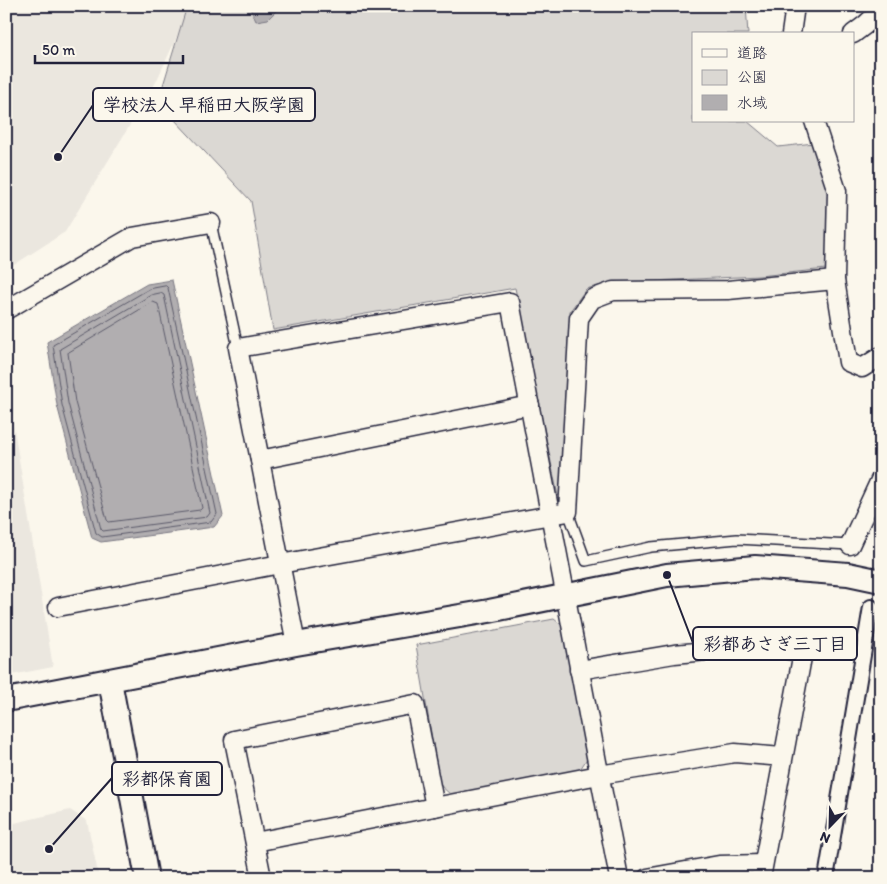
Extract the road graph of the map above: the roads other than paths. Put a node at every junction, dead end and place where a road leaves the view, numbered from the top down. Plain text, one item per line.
1 (795, 6) edge
2 (881, 10) edge
3 (792, 32) edge
4 (854, 33) edge
5 (814, 122) edge
6 (211, 223) joint
7 (835, 280) junction
8 (6, 310) edge
9 (238, 348) junction
10 (881, 356) edge
11 (530, 405) junction
12 (260, 460) junction
13 (881, 478) edge
14 (568, 512) junction
15 (550, 514) junction
16 (850, 545) joint
17 (280, 564) junction
18 (881, 581) edge
19 (566, 596) junction
20 (58, 607) dead end
21 (871, 607) dead end
22 (296, 644) junction
23 (580, 670) junction
24 (110, 681) junction
25 (6, 700) edge
26 (782, 757) junction
27 (599, 775) junction
28 (435, 806) junction
29 (255, 842) junction
30 (762, 871) edge
31 (147, 878) edge
32 (262, 878) edge
33 (619, 878) edge
34 (647, 878) edge
35 (826, 878) edge

1 - 3 street
2 - 4 street
5 - 7 street
6 - 8 street
6 - 9 lane
7 - 10 street
7 - 14 street
9 - 11 street
9 - 12 street
11 - 12 street
11 - 15 street
12 - 17 street
13 - 16 street
14 - 15 street
14 - 16 lane
15 - 17 street
15 - 19 street
17 - 20 street
17 - 22 street
18 - 19 street
19 - 22 street
19 - 23 street
21 - 35 street
22 - 24 street
23 - 26 street
23 - 27 street
24 - 25 street
24 - 31 street
26 - 27 street
26 - 30 street
27 - 28 street
27 - 33 street
28 - 29 street
28 - 29 street
29 - 32 street
30 - 34 street

